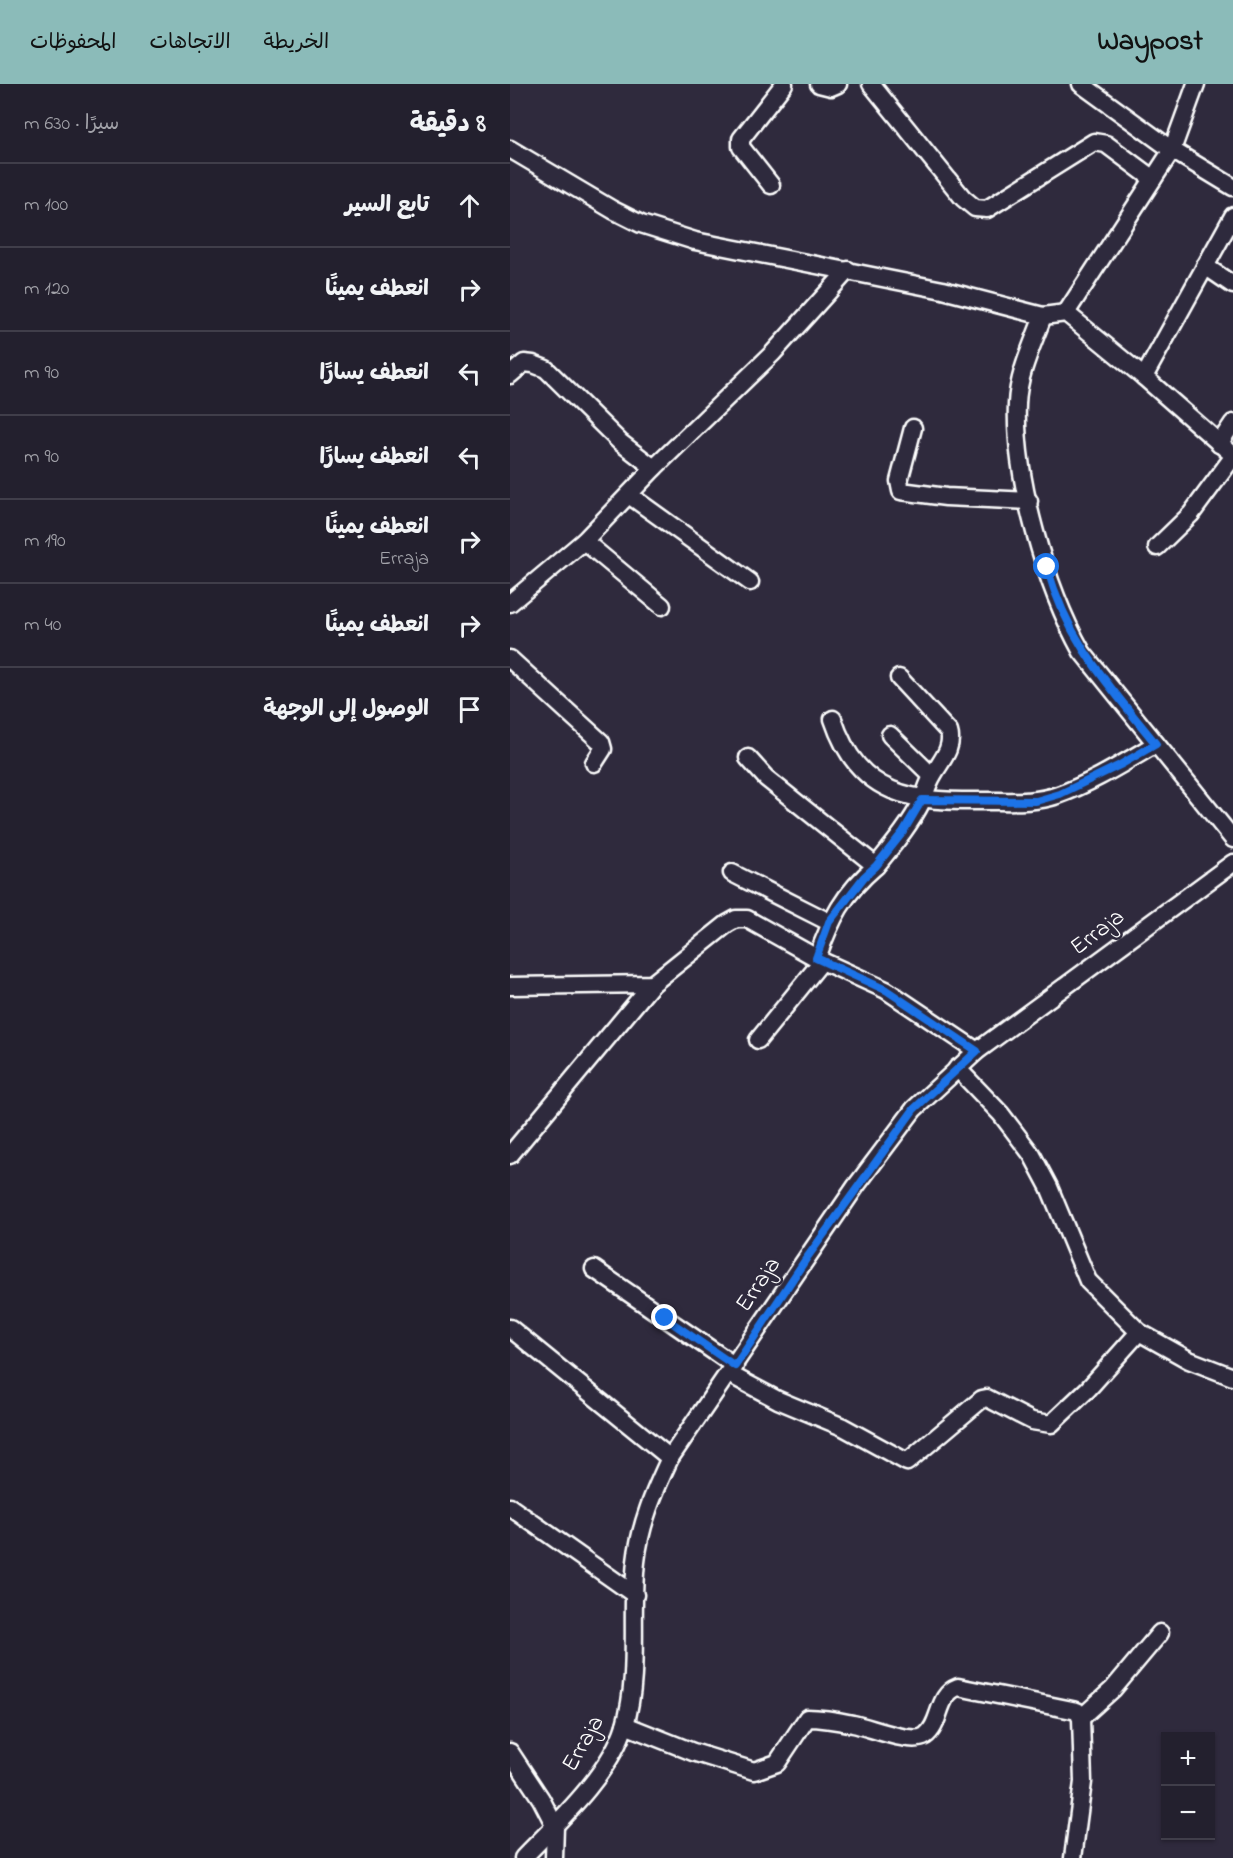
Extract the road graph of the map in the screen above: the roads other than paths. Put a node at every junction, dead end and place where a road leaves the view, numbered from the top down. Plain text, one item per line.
1 (784, 84) edge
2 (819, 84) edge
3 (838, 84) edge
4 (871, 84) edge
5 (1082, 84) edge
6 (1191, 88) edge
7 (510, 149) edge
8 (1172, 150) junction
9 (1153, 179) junction
10 (771, 185) dead end
11 (1233, 187) edge
12 (1233, 216) edge
13 (1205, 267) junction
14 (848, 270) junction
15 (1233, 285) edge
16 (1066, 313) junction
17 (1043, 316) junction
18 (510, 375) edge
19 (1144, 377) junction
20 (1233, 423) edge
21 (913, 428) dead end
22 (1219, 444) junction
23 (1233, 456) edge
24 (654, 468) junction
25 (629, 495) junction
26 (1029, 501) junction
27 (584, 541) junction
28 (1157, 547) dead end
29 (750, 582) dead end
30 (510, 603) edge
31 (662, 606) dead end
32 (510, 659) edge
33 (899, 678) dead end
34 (833, 718) dead end
35 (890, 735) dead end
36 (1156, 744) junction
37 (748, 758) dead end
38 (594, 763) dead end
39 (932, 776) junction
40 (922, 800) junction
41 (1233, 839) edge
42 (1233, 863) edge
43 (876, 866) junction
44 (732, 873) dead end
45 (829, 922) junction
46 (819, 959) junction
47 (652, 984) junction
48 (510, 986) edge
49 (758, 1040) dead end
50 (977, 1051) junction
51 (957, 1068) junction
52 (510, 1155) edge
53 (594, 1269) dead end
54 (510, 1328) edge
55 (1139, 1332) junction
56 (732, 1370) junction
57 (1233, 1377) edge
58 (670, 1458) junction
59 (510, 1507) edge
60 (635, 1595) junction
61 (1160, 1633) dead end
62 (1081, 1718) junction
63 (625, 1725) junction
64 (510, 1752) edge
65 (555, 1826) junction
66 (523, 1858) edge
67 (554, 1858) edge
68 (1073, 1858) edge

1 - 10 street
2 - 3 street
4 - 9 street
5 - 8 street
6 - 8 street
7 - 14 street
8 - 9 street
8 - 11 street
9 - 16 street
12 - 13 street
13 - 15 street
13 - 19 street
14 - 17 street
14 - 24 street
16 - 17 street
16 - 19 street
17 - 26 street
18 - 24 street
19 - 22 street
20 - 22 street
21 - 26 street
22 - 23 street
23 - 28 street
24 - 25 street
25 - 27 street
25 - 29 street
26 - 36 street
27 - 30 street
27 - 31 street
32 - 38 street
33 - 39 street
34 - 40 street
35 - 39 street
36 - 40 street
36 - 41 street
37 - 43 street
39 - 40 street
40 - 43 street
42 - 50 street, Erraja
43 - 45 street
44 - 45 street
45 - 46 street
46 - 47 street
46 - 49 street
46 - 50 street
47 - 48 street
47 - 52 street
50 - 51 street, Erraja
51 - 55 street
51 - 56 street, Erraja
53 - 56 street
54 - 58 street
55 - 56 street
55 - 57 street
56 - 58 street, Erraja
58 - 60 street, Erraja
59 - 60 street
60 - 63 street, Erraja
61 - 62 street
62 - 63 street
62 - 68 street
63 - 65 street, Erraja
64 - 65 street
65 - 66 street, Erraja
65 - 67 street

